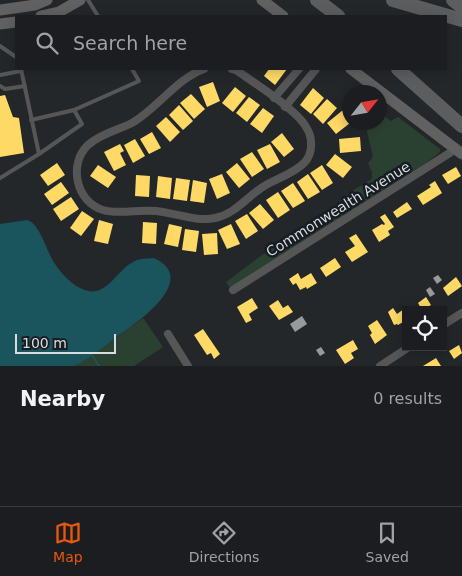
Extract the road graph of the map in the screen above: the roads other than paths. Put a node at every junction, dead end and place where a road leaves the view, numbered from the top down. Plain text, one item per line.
1 (46, 0) edge
2 (80, 0) edge
3 (88, 0) edge
4 (262, 0) edge
5 (317, 0) edge
6 (393, 0) edge
7 (453, 0) edge
8 (462, 7) edge
9 (0, 10) edge
10 (46, 15) edge
11 (97, 15) edge
12 (282, 15) edge
13 (337, 15) edge
14 (445, 15) edge
15 (447, 16) edge
16 (462, 20) edge
17 (15, 22) edge
18 (0, 24) edge
19 (0, 46) edge
20 (15, 56) edge
21 (21, 70) edge
22 (133, 70) edge
23 (202, 70) edge
24 (236, 70) edge
25 (298, 70) edge
26 (315, 70) edge
27 (352, 70) edge
28 (399, 70) edge
29 (405, 70) edge
30 (0, 75) edge
31 (0, 86) edge
32 (25, 86) junction
33 (274, 98) junction
34 (285, 107) junction
35 (74, 110) junction
36 (462, 114) edge
37 (32, 120) junction
38 (462, 126) edge
39 (459, 152) edge
40 (38, 154) junction
41 (0, 178) edge
42 (232, 290) dead end
43 (462, 313) edge
44 (447, 322) edge
45 (168, 334) dead end
46 (403, 351) edge
47 (188, 366) edge
48 (380, 366) edge

1 - 9 street
2 - 10 street
3 - 11 lane
4 - 12 street
5 - 13 highway
6 - 14 highway
7 - 8 highway
15 - 16 highway
17 - 18 street
19 - 20 lane
21 - 30 lane
21 - 32 lane
22 - 35 lane
23 - 34 street
24 - 33 street
25 - 33 street
26 - 34 street
27 - 39 street
28 - 38 highway
29 - 36 highway
31 - 32 lane
32 - 37 lane
33 - 34 street
35 - 37 lane
35 - 40 lane
37 - 40 lane
39 - 42 street, Commonwealth Avenue
40 - 41 lane
43 - 44 street
45 - 47 street
46 - 48 street

